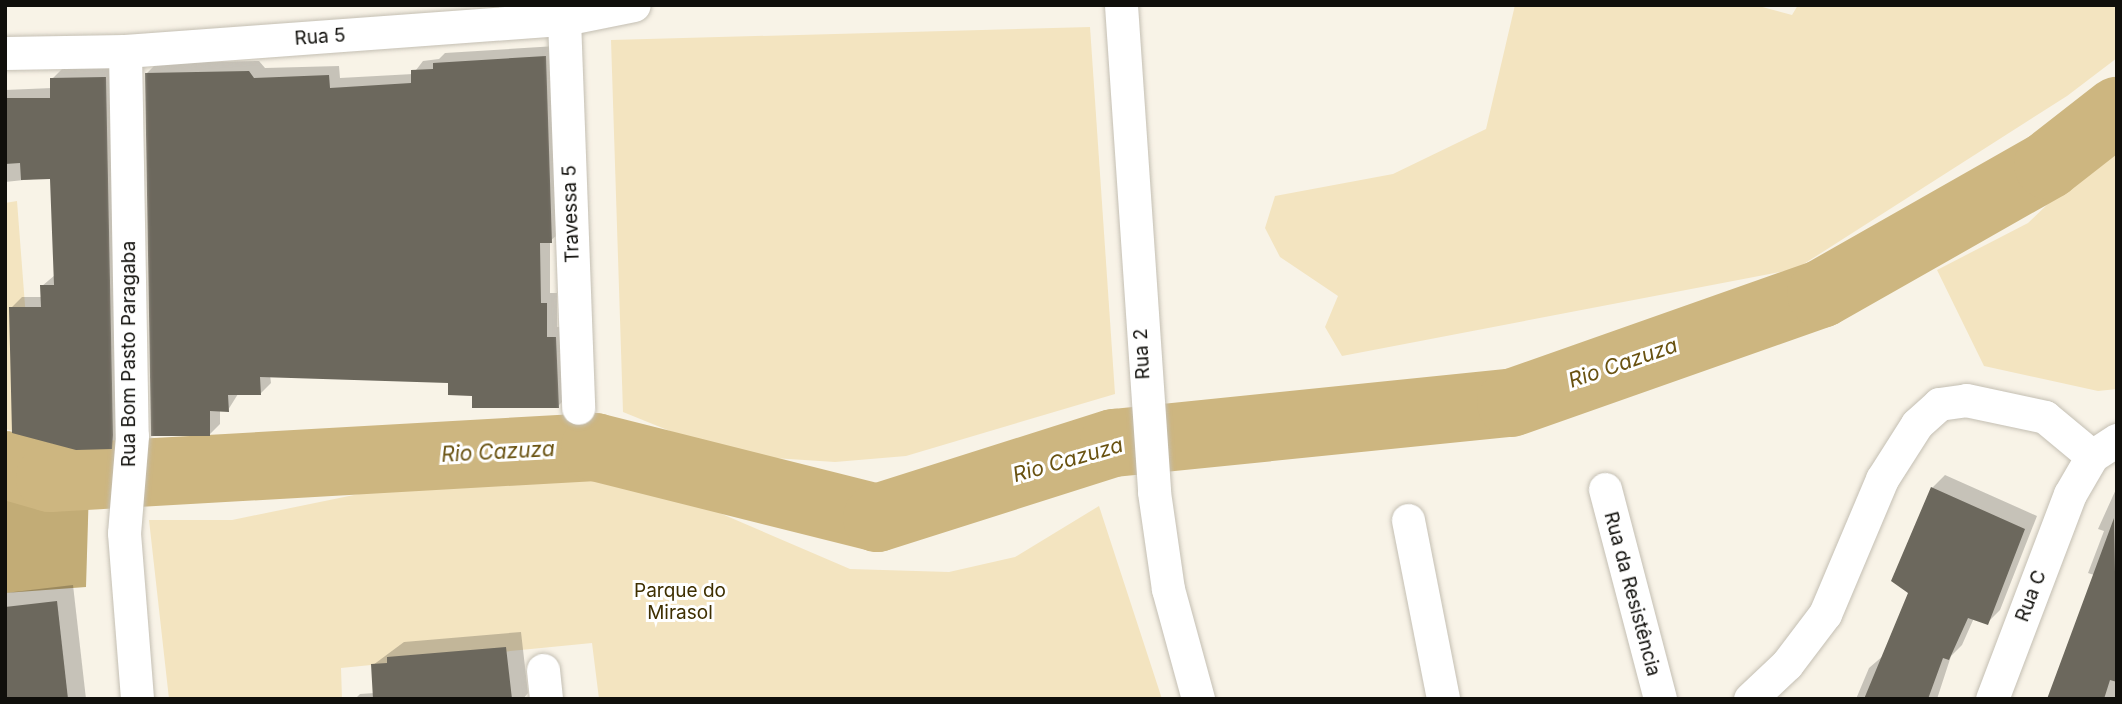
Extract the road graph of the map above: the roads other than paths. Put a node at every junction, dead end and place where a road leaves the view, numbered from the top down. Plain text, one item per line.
1 (634, 5) edge
2 (1121, 5) edge
3 (564, 19) junction
4 (125, 51) junction
5 (5, 53) edge
6 (578, 408) dead end
7 (2104, 448) edge
8 (1605, 489) dead end
9 (1408, 520) dead end
10 (137, 699) edge
11 (1198, 699) edge
12 (1443, 699) edge
13 (1660, 699) edge
14 (1750, 699) edge
15 (1992, 699) edge

1 - 3 street, Rua 5
2 - 11 street, Rua 2
3 - 4 street, Rua 5
3 - 6 street, Travessa 5
4 - 5 street, Rua 5
4 - 10 street, Rua Bom Pasto Paragaba
7 - 14 street
7 - 15 street, Rua C
8 - 13 street, Rua da Resistência
9 - 12 street

